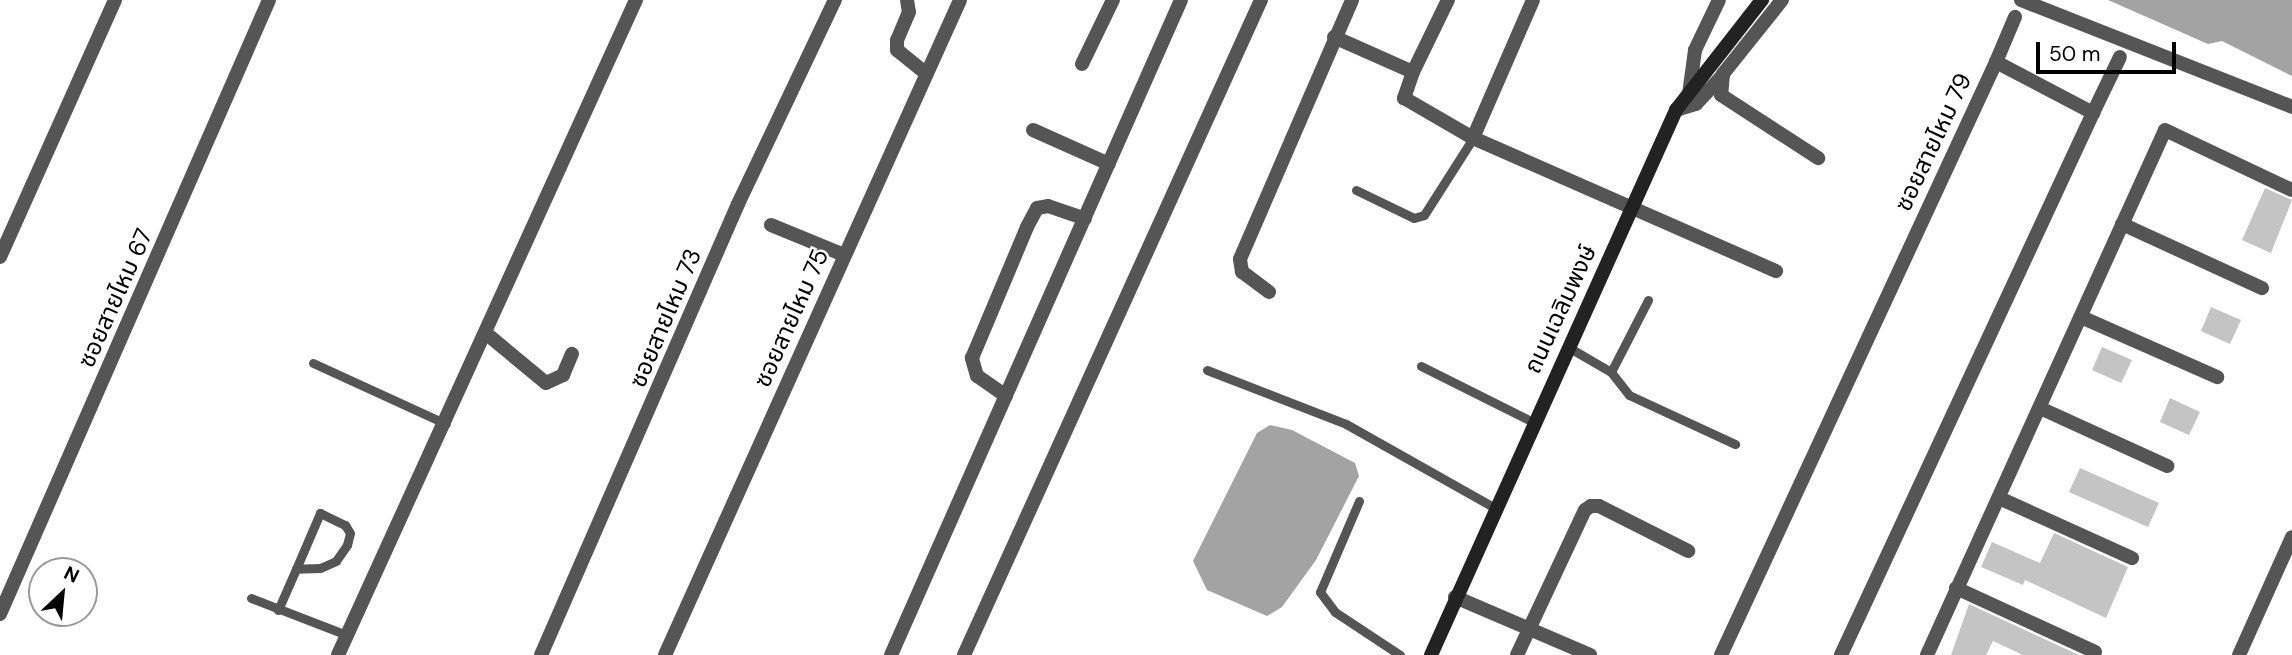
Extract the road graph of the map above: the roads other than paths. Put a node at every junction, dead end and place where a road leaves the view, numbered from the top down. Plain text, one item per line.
1 (115, 0) edge
2 (269, 0) edge
3 (636, 0) edge
4 (835, 0) edge
5 (907, 0) edge
6 (960, 0) edge
7 (1113, 0) edge
8 (1181, 0) edge
9 (1261, 0) edge
10 (1352, 0) edge
11 (1448, 0) edge
12 (1533, 0) edge
13 (1719, 0) edge
14 (1762, 0) edge
15 (1783, 0) edge
16 (2021, 0) edge
17 (2015, 17) dead end
18 (1334, 37) junction
19 (2120, 57) dead end
20 (1996, 62) junction
21 (1082, 65) dead end
22 (1413, 72) junction
23 (927, 74) junction
24 (1723, 74) junction
25 (1689, 94) junction
26 (2292, 107) edge
27 (1676, 110) junction
28 (2093, 113) junction
29 (1033, 130) dead end
30 (1474, 138) junction
31 (1818, 158) dead end
32 (1109, 164) junction
33 (1356, 190) dead end
34 (2292, 190) edge
35 (1630, 209) junction
36 (1085, 219) junction
37 (2122, 223) junction
38 (771, 225) dead end
39 (844, 255) junction
40 (0, 257) edge
41 (1776, 271) dead end
42 (2262, 288) dead end
43 (1269, 292) dead end
44 (1648, 300) dead end
45 (2081, 317) junction
46 (488, 335) junction
47 (1569, 348) junction
48 (572, 354) dead end
49 (313, 363) dead end
50 (1421, 366) dead end
51 (1207, 370) dead end
52 (1611, 372) junction
53 (2217, 377) dead end
54 (1006, 396) junction
55 (2040, 408) junction
56 (1533, 422) junction
57 (446, 424) junction
58 (1735, 444) dead end
59 (2167, 466) dead end
60 (1999, 498) junction
61 (1359, 501) dead end
62 (1495, 508) junction
63 (2292, 537) edge
64 (1688, 551) dead end
65 (2133, 558) dead end
66 (296, 569) junction
67 (1956, 588) junction
68 (1455, 597) junction
69 (251, 598) dead end
70 (278, 610) junction
71 (0, 614) edge
72 (1528, 626) junction
73 (347, 635) junction
74 (2095, 652) dead end
75 (338, 655) edge
76 (541, 655) edge
77 (665, 655) edge
78 (891, 655) edge
79 (964, 655) edge
80 (1400, 655) edge
81 (1431, 655) edge
82 (1517, 655) edge
83 (1590, 655) edge
84 (1721, 655) edge
85 (1841, 655) edge
86 (1927, 655) edge
87 (2239, 655) edge

1 - 40 street
2 - 71 street, ซอยสายไหม 67
3 - 46 street
4 - 76 street, ซอยสายไหม 73
5 - 23 street
6 - 23 street, ซอยสายไหม 75
7 - 21 street
8 - 32 street
9 - 79 street
10 - 18 street
11 - 22 street
12 - 30 street
13 - 25 street
14 - 25 main road, ถนนเฉลิมพงษ์
15 - 24 street
16 - 26 street
17 - 20 street
18 - 22 street
18 - 43 street
19 - 28 street
20 - 28 street, ซอยสายไหม 79
20 - 84 street, ซอยสายไหม 79
22 - 30 street
23 - 39 street, ซอยสายไหม 75
24 - 27 street
24 - 31 street
25 - 27 main road, ถนนเฉลิมพงษ์
27 - 35 main road, ถนนเฉลิมพงษ์
28 - 85 street
29 - 32 street
30 - 33 lane
30 - 35 street
32 - 36 street
34 - 37 street
35 - 41 street
35 - 47 main road, ถนนเฉลิมพงษ์
36 - 54 street
36 - 54 street
37 - 42 street
37 - 45 street
38 - 39 street
39 - 77 street, ซอยสายไหม 75
44 - 52 lane
45 - 53 street
45 - 55 street
46 - 48 street
46 - 57 street
47 - 52 lane
47 - 56 main road, ถนนเฉลิมพงษ์
49 - 57 lane
50 - 56 lane
51 - 62 lane
52 - 58 lane
54 - 78 street
55 - 59 street
55 - 60 street
56 - 62 main road, ถนนเฉลิมพงษ์
57 - 73 street
60 - 65 street
60 - 67 street
61 - 80 lane
62 - 68 main road, ถนนเฉลิมพงษ์
63 - 87 street
64 - 72 street
66 - 66 lane
66 - 70 lane
67 - 74 street
67 - 86 street
68 - 72 street
68 - 81 main road, ถนนเฉลิมพงษ์
69 - 70 lane
70 - 73 lane
72 - 82 street
72 - 83 street
73 - 75 street

